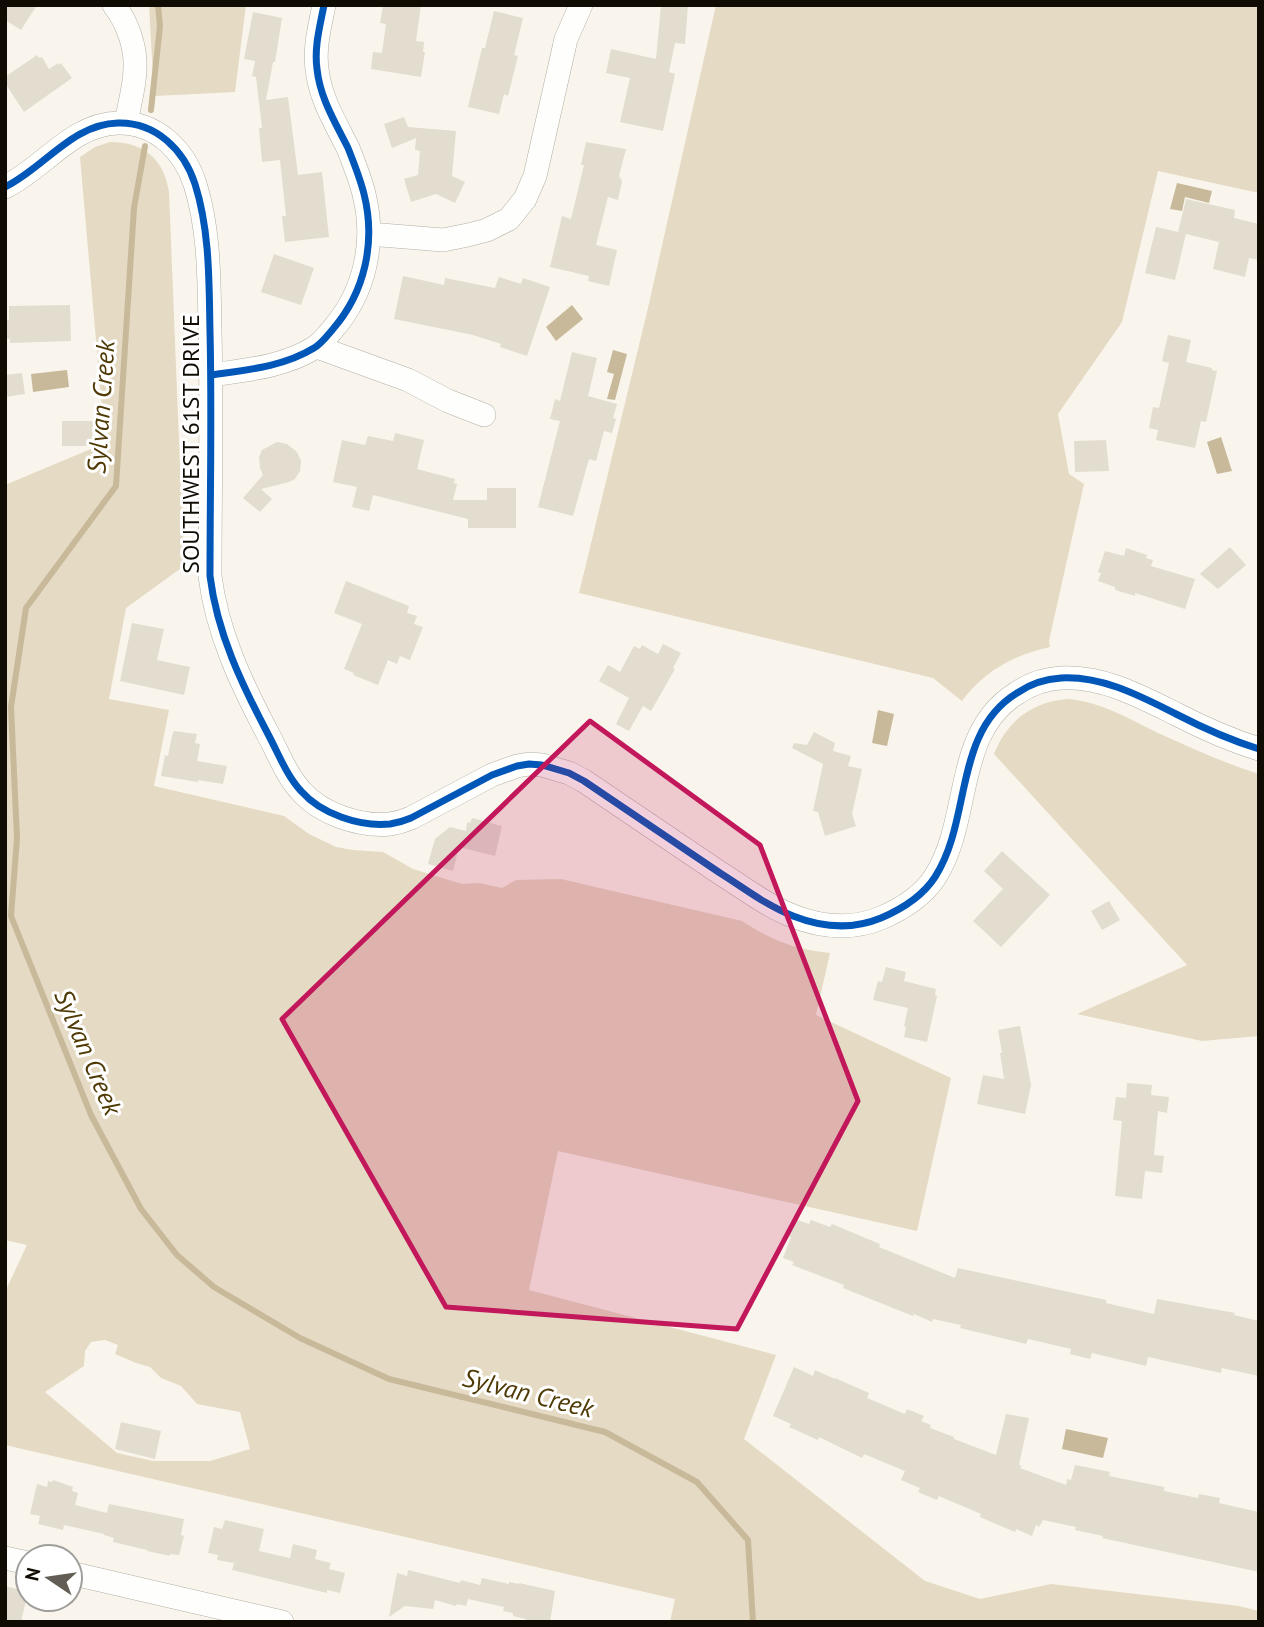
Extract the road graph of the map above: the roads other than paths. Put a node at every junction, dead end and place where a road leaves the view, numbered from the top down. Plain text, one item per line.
1 (114, 5) edge
2 (324, 5) edge
3 (581, 5) edge
4 (126, 123) junction
5 (5, 187) edge
6 (369, 234) junction
7 (317, 347) junction
8 (211, 375) junction
9 (484, 415) dead end
10 (1259, 750) edge
11 (84, 1577) edge
12 (214, 1614) edge
13 (282, 1622) edge

1 - 4 street
2 - 6 street
3 - 6 street
4 - 5 street, SOUTHWEST 61ST DRIVE
4 - 8 street, SOUTHWEST 61ST DRIVE
6 - 7 street
7 - 8 street
7 - 9 street
8 - 10 street, SOUTHWEST 61ST DRIVE
11 - 12 street
12 - 13 street

